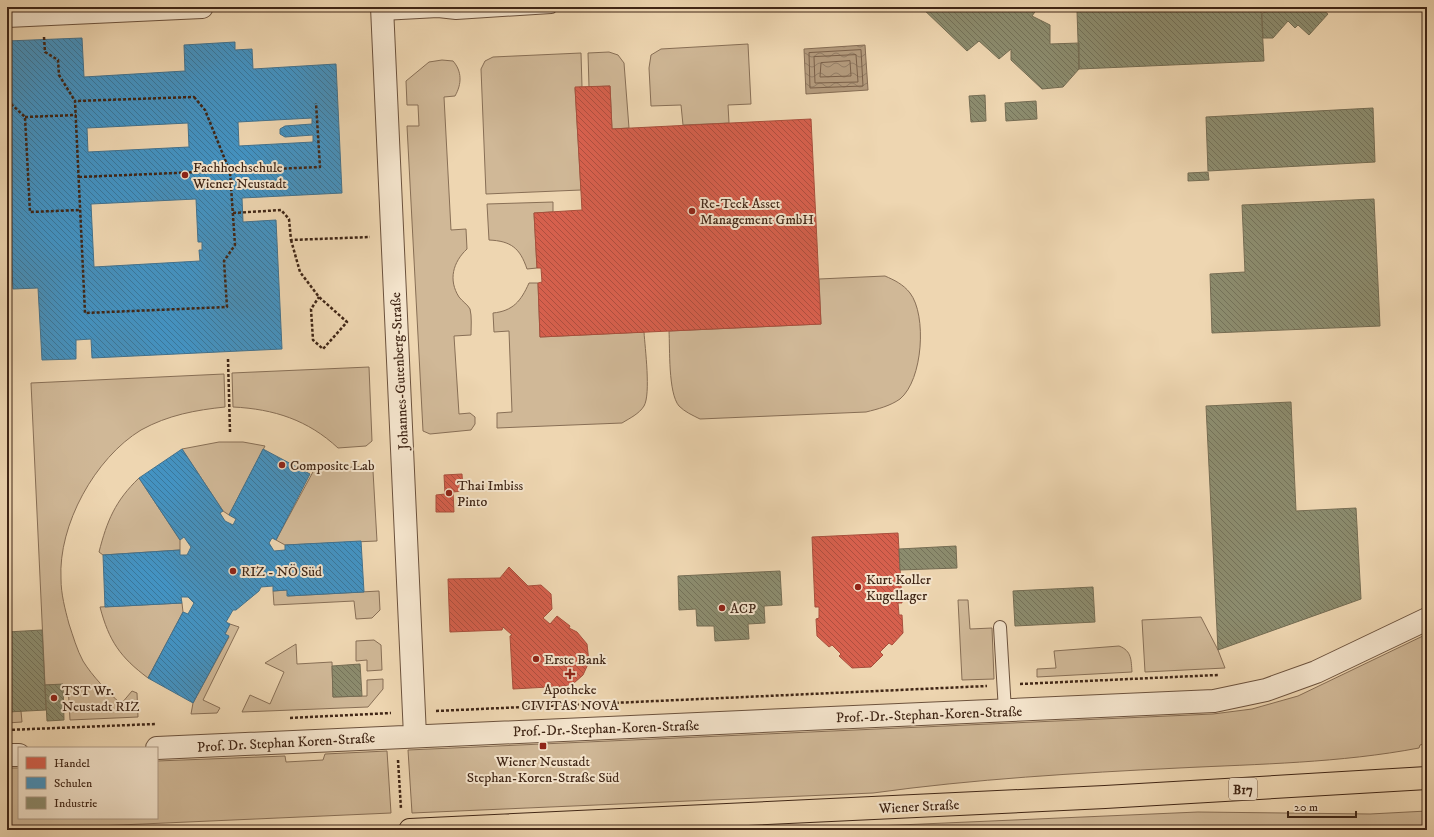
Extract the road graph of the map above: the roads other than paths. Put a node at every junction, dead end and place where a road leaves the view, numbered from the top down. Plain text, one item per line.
1 (202, 7) edge
2 (551, 7) edge
3 (382, 11) edge
4 (7, 16) edge
5 (1427, 619) edge
6 (1000, 627) dead end
7 (1005, 711) junction
8 (415, 736) junction
9 (158, 748) edge
10 (18, 754) edge
11 (7, 755) edge
12 (1427, 778) edge
13 (406, 820) edge

1 - 4 street
2 - 3 lane
3 - 8 street, Johannes-Gutenberg-Straße
5 - 7 street, Prof.-Dr.-Stephan-Koren-Straße
6 - 7 lane
7 - 8 street, Prof.-Dr.-Stephan-Koren-Straße
8 - 9 street, Prof. Dr. Stephan Koren-Straße
10 - 11 street
12 - 13 main road, Wiener Straße / B17

